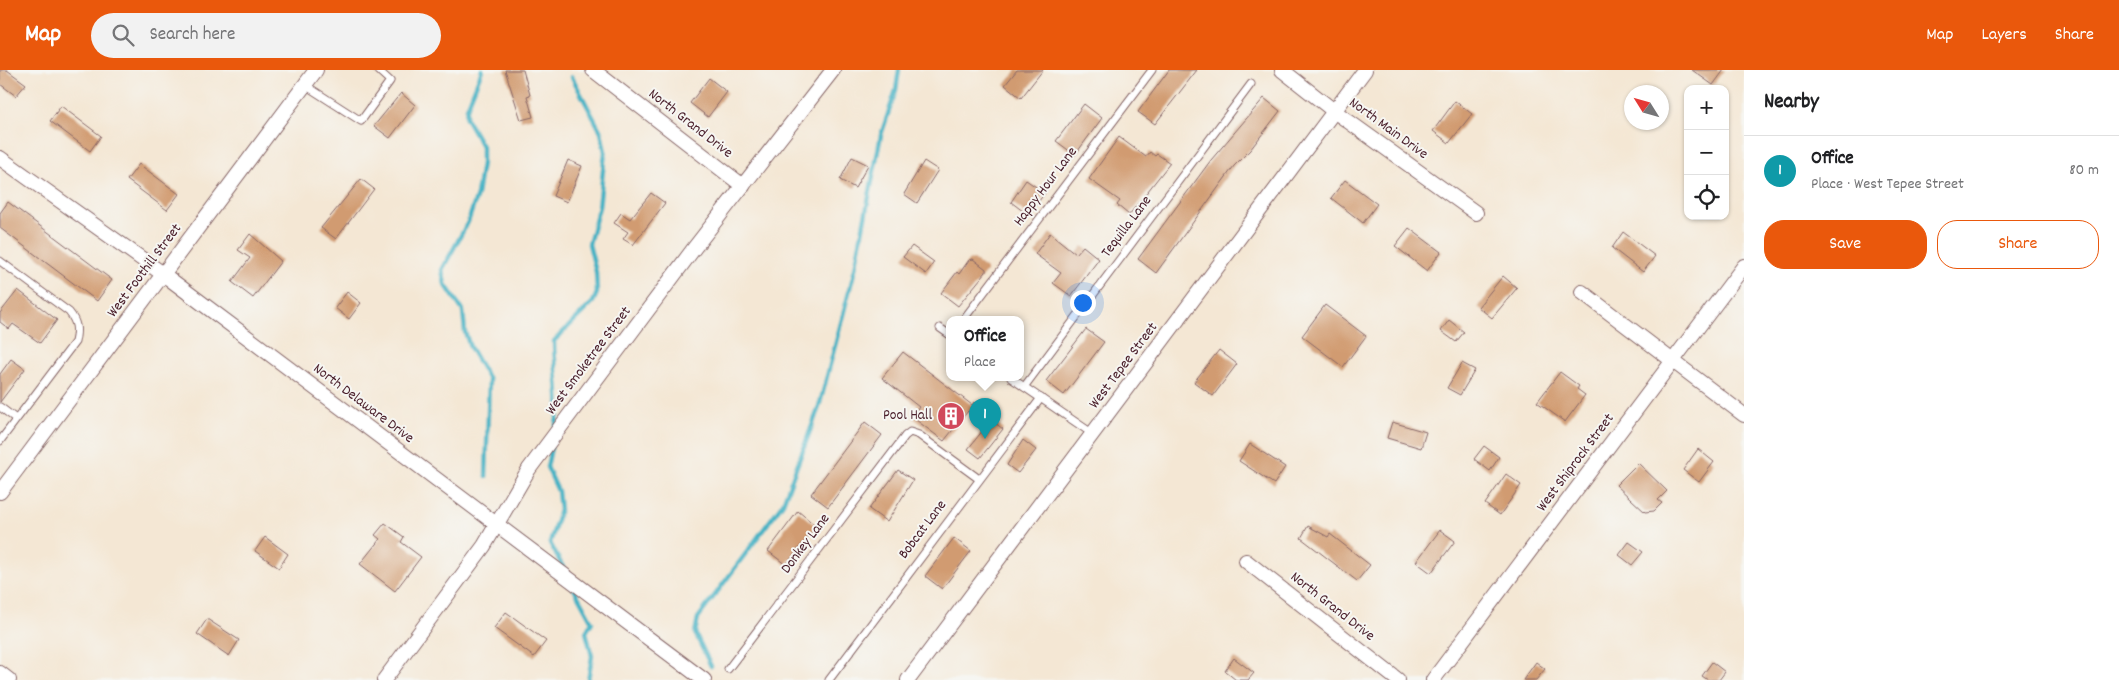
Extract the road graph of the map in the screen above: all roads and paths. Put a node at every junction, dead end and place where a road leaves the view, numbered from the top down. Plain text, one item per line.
1 (316, 70) edge
2 (378, 70) edge
3 (594, 70) edge
4 (833, 70) edge
5 (1152, 70) edge
6 (1282, 70) edge
7 (1365, 70) edge
8 (305, 84) junction
9 (1252, 84) dead end
10 (1334, 111) junction
11 (0, 158) edge
12 (743, 186) junction
13 (1476, 213) dead end
14 (0, 260) edge
15 (1744, 266) edge
16 (163, 274) junction
17 (1582, 292) dead end
18 (966, 316) edge
19 (940, 328) dead end
20 (946, 332) edge
21 (1673, 361) junction
22 (1015, 381) edge
23 (1024, 387) junction
24 (1041, 398) junction
25 (0, 407) edge
26 (1744, 415) edge
27 (16, 419) junction
28 (1093, 435) junction
29 (0, 441) edge
30 (979, 479) junction
31 (0, 492) edge
32 (496, 523) junction
33 (1246, 560) dead end
34 (728, 669) dead end
35 (0, 673) edge
36 (9, 680) edge
37 (384, 680) edge
38 (704, 680) edge
39 (829, 680) edge
40 (908, 680) edge
41 (1398, 680) edge
42 (1433, 680) edge

1 - 8 street, West Foothill Street
2 - 8 lane
3 - 12 street, North Grand Drive
4 - 12 street, West Smoketree Street
5 - 18 lane, Happy Hour Lane
6 - 10 street, North Main Drive
7 - 10 street, West Tepee Street
8 - 16 street, West Foothill Street
9 - 23 lane, Tequilla Lane
10 - 13 street, North Main Drive
10 - 28 street, West Tepee Street
11 - 16 street, North Delaware Drive
12 - 32 street, West Smoketree Street
14 - 27 lane
15 - 21 street, West Shiprock Street
16 - 31 street, West Foothill Street
16 - 32 street, North Delaware Drive
17 - 21 street
19 - 20 lane
21 - 26 street
21 - 42 street, West Shiprock Street
22 - 23 lane
23 - 24 lane
24 - 28 lane
24 - 30 lane, Bobcat Lane
25 - 27 lane
27 - 29 lane
28 - 40 street, West Tepee Street
30 - 34 lane, Donkey Lane
30 - 39 lane, Bobcat Lane
32 - 37 street, West Smoketree Street
32 - 38 street, North Delaware Drive
33 - 41 street, North Grand Drive
35 - 36 street

